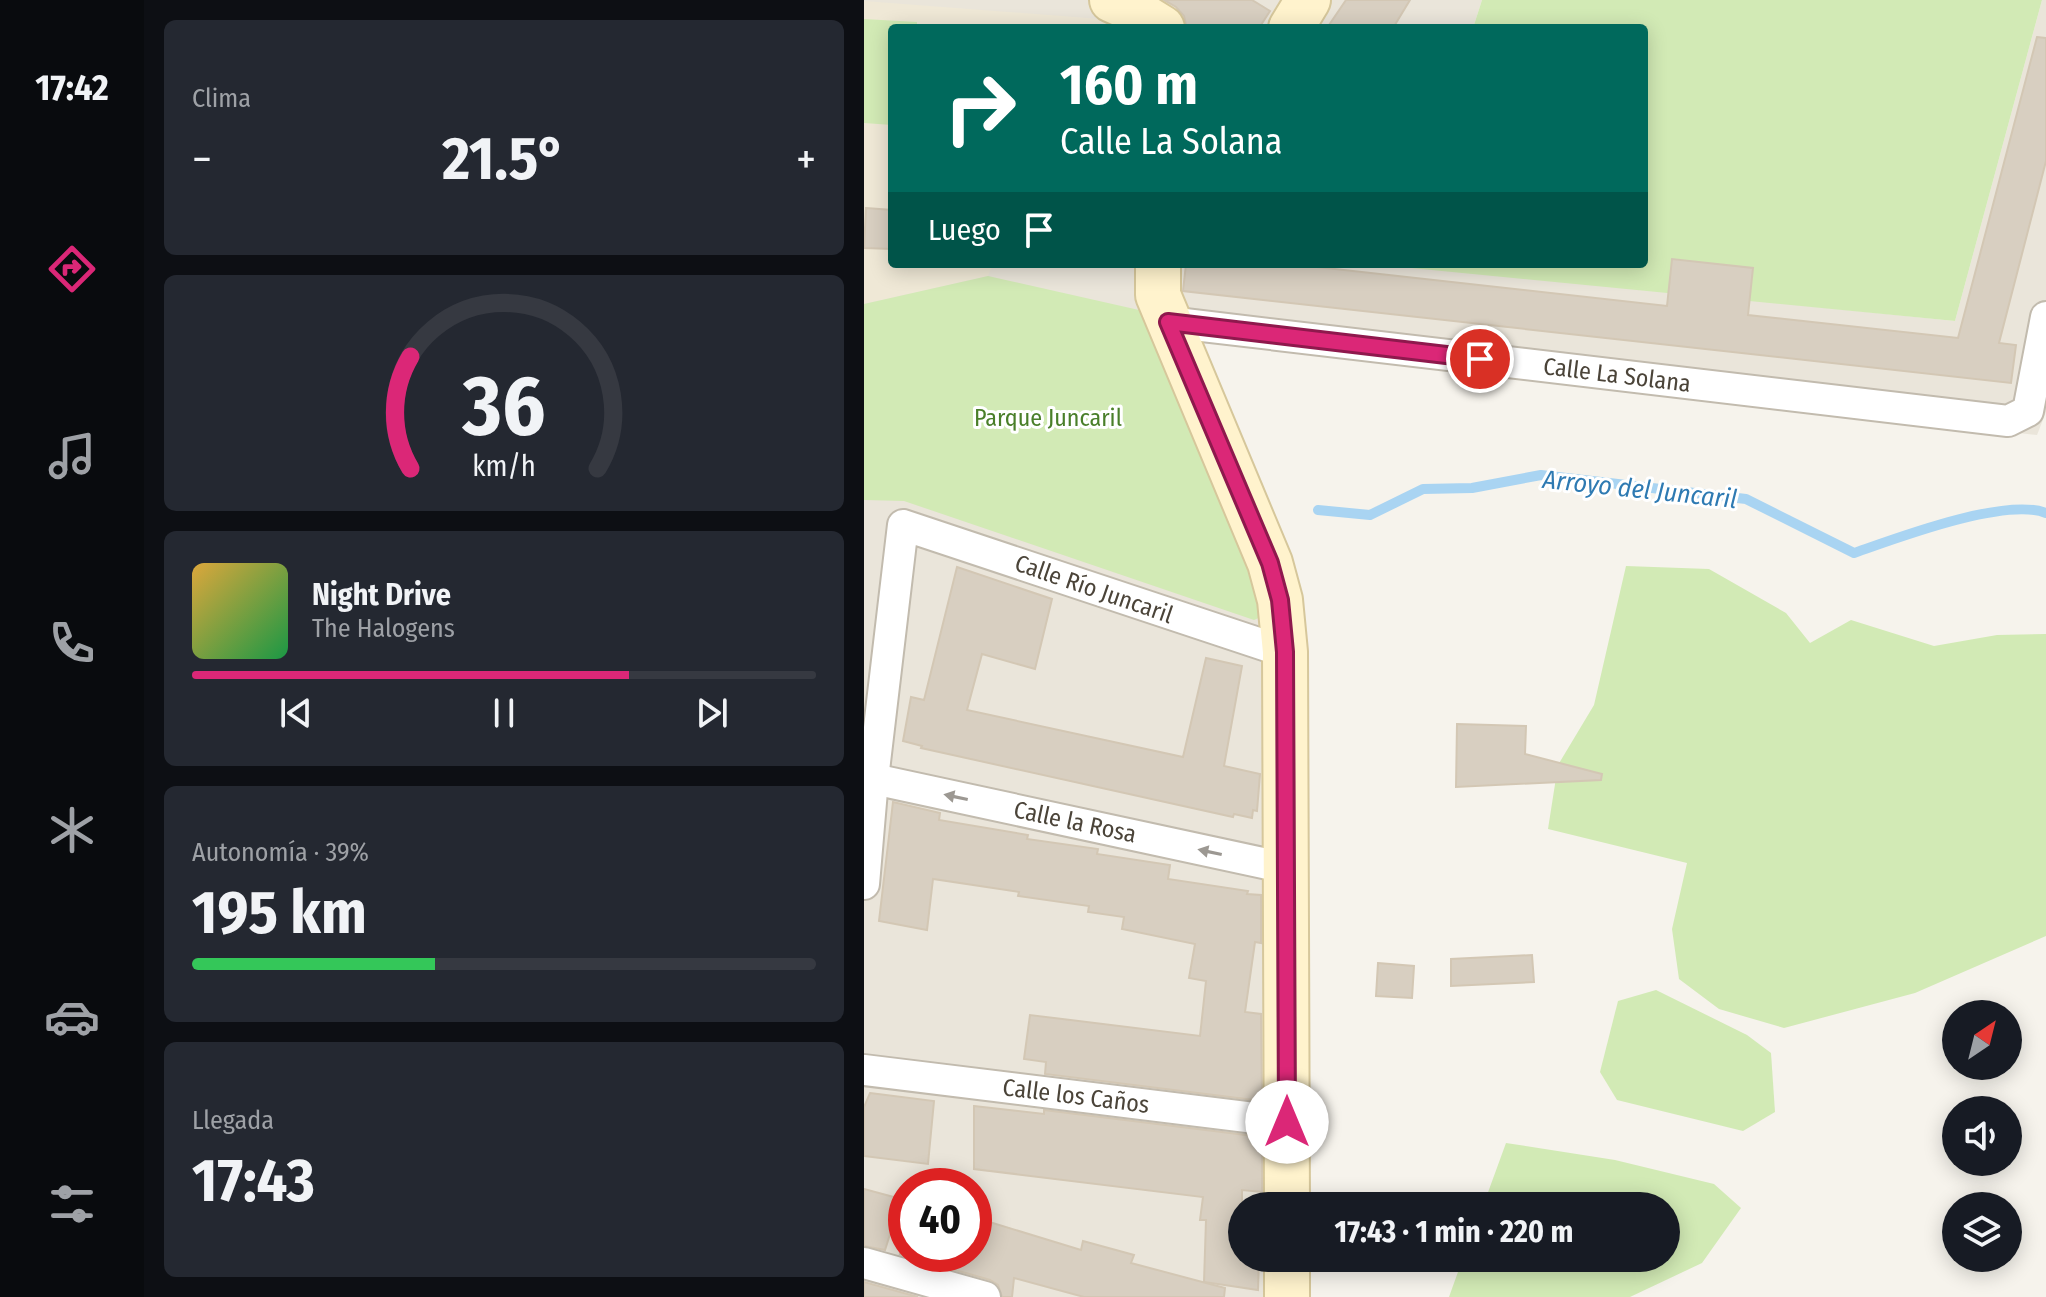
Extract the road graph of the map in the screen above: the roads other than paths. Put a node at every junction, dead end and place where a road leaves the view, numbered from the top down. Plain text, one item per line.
1 (1112, 0) edge
2 (1308, 0) edge
3 (1156, 24) edge
4 (1293, 24) edge
5 (1157, 268) edge
6 (1168, 322) junction
7 (2044, 333) edge
8 (1285, 652) junction
9 (869, 778) edge
10 (1286, 868) junction
11 (864, 884) edge
12 (864, 1070) edge
13 (1287, 1122) junction
14 (1287, 1192) edge
15 (864, 1263) edge
16 (1287, 1272) edge
17 (985, 1297) edge
18 (1287, 1297) edge

1 - 3 street
2 - 4 street
5 - 6 street
6 - 7 street, Calle La Solana
6 - 8 street
8 - 9 street, Calle Río Juncaril
8 - 10 street
10 -> 9 street, Calle la Rosa
9 - 11 street
10 - 13 street
12 - 13 street, Calle los Caños
13 - 14 street
15 - 17 street
16 - 18 street

